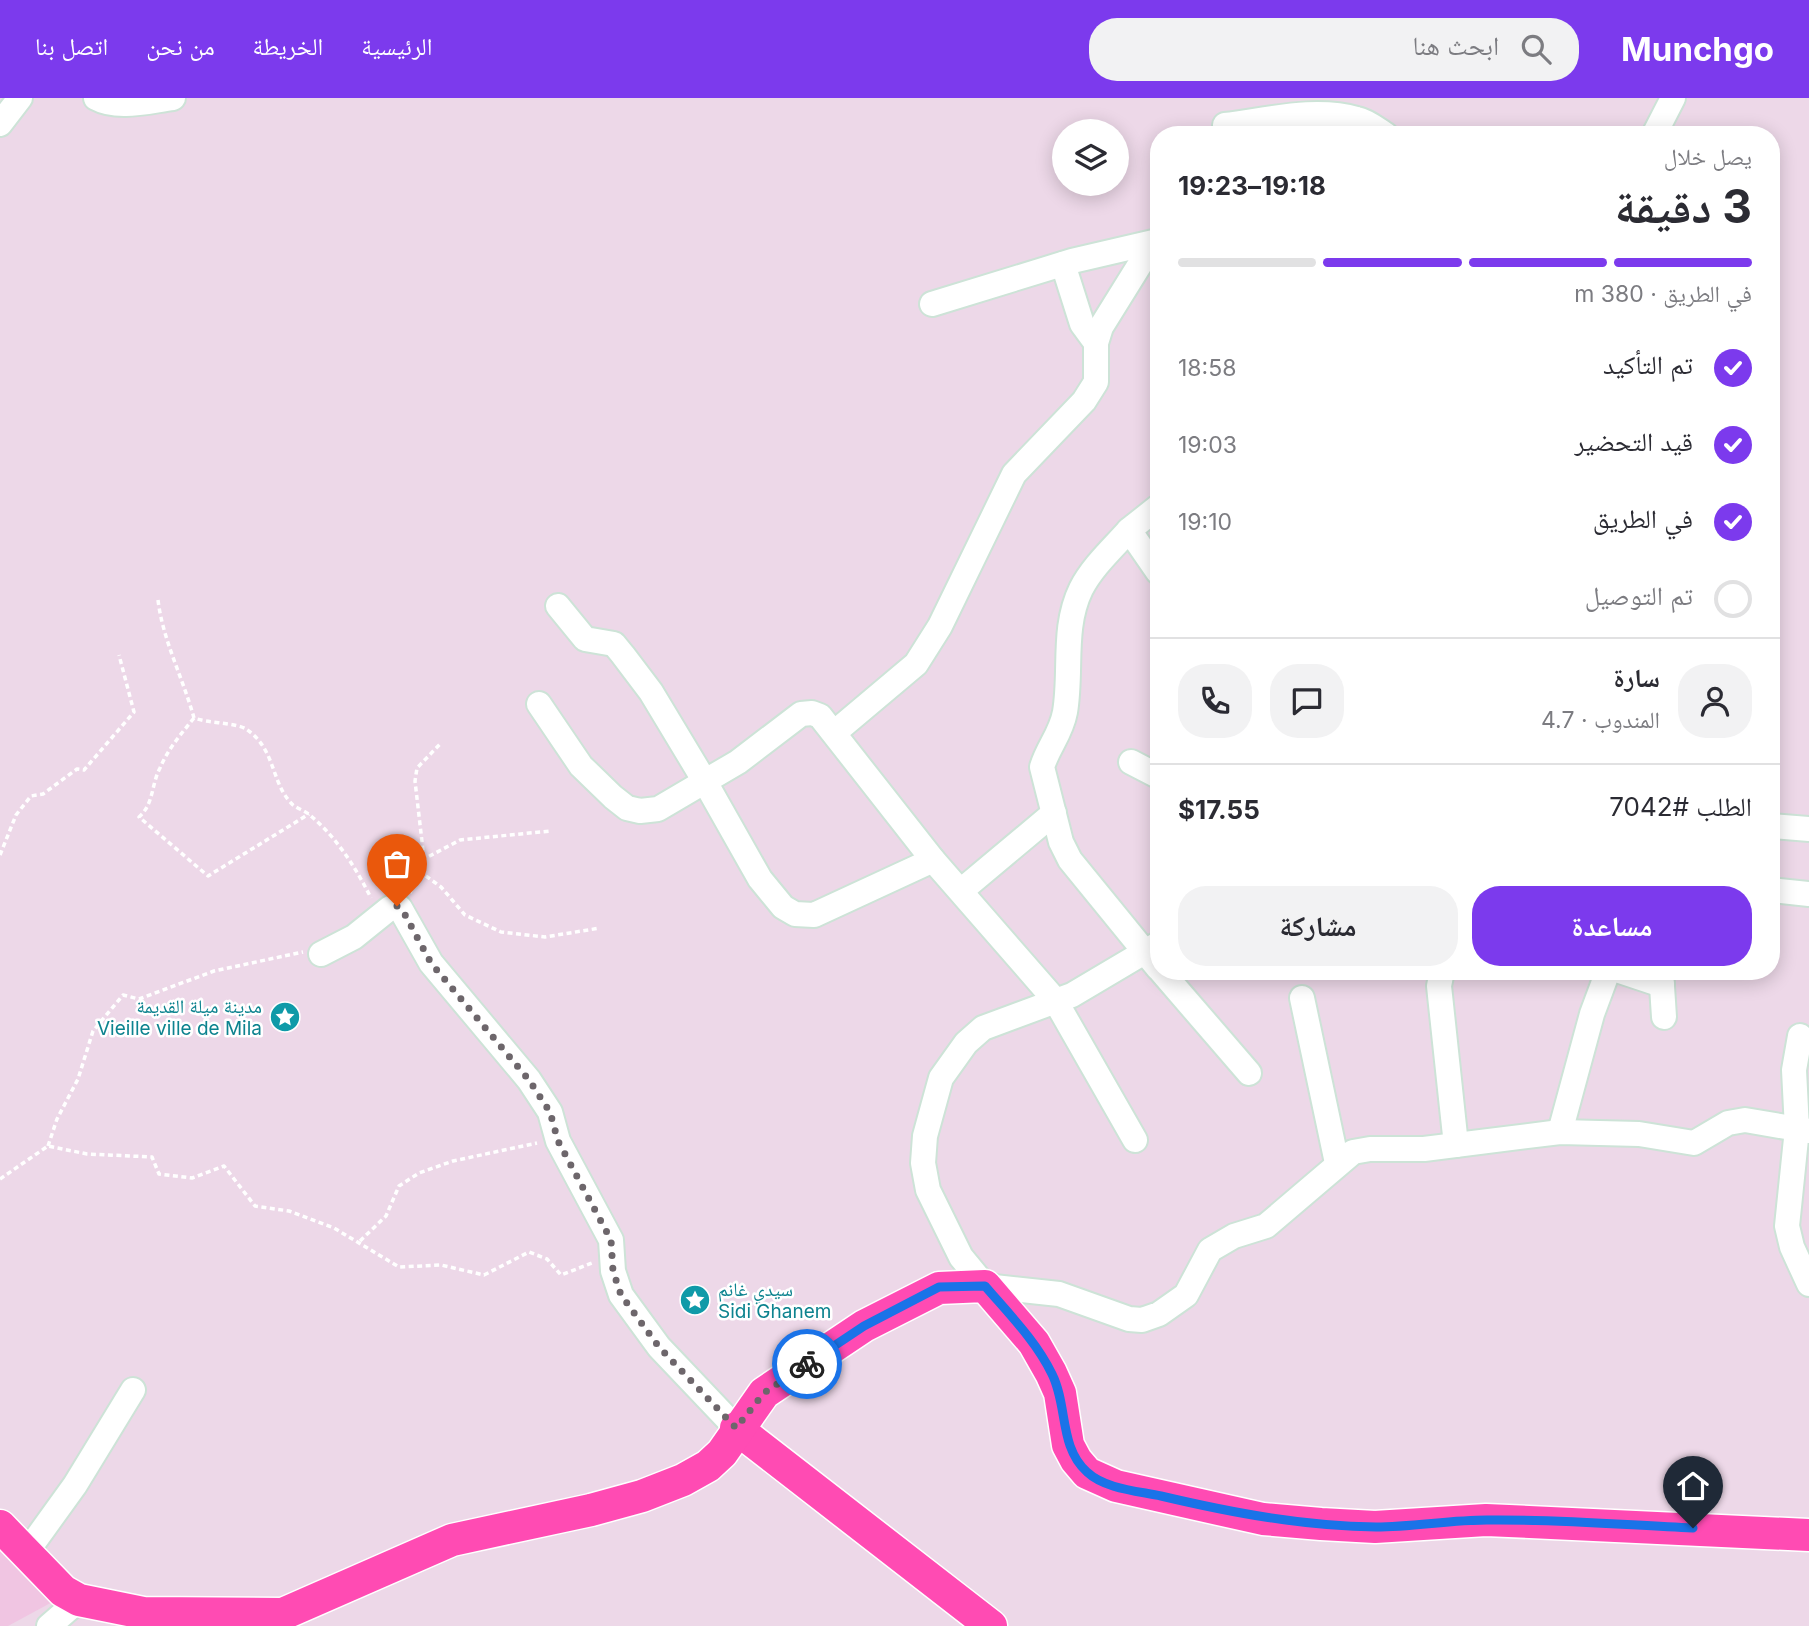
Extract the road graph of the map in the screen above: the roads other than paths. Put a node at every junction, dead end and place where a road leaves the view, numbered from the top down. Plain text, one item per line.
1 (20, 98) edge
2 (96, 98) edge
3 (173, 98) edge
4 (1673, 98) edge
5 (0, 124) edge
6 (1225, 125) dead end
7 (1371, 126) edge
8 (1659, 126) edge
9 (1150, 243) edge
10 (1150, 250) edge
11 (1063, 264) junction
12 (932, 303) dead end
13 (1096, 343) junction
14 (1150, 513) edge
15 (1129, 530) junction
16 (1150, 560) edge
17 (558, 606) dead end
18 (539, 704) dead end
19 (834, 733) junction
20 (1131, 762) dead end
21 (1150, 772) edge
22 (705, 780) junction
23 (1054, 813) junction
24 (1780, 826) edge
25 (1809, 828) edge
26 (933, 860) junction
27 (962, 890) junction
28 (1780, 891) edge
29 (1809, 894) edge
30 (1150, 952) edge
31 (321, 954) road end
32 (1150, 962) edge
33 (1173, 980) edge
34 (1440, 980) edge
35 (1605, 980) edge
36 (1662, 980) edge
37 (1302, 998) dead end
38 (1055, 1000) junction
39 (1664, 1017) dead end
40 (1800, 1036) dead end
41 (1249, 1073) dead end
42 (1803, 1130) edge
43 (1560, 1132) junction
44 (1135, 1139) dead end
45 (1456, 1145) junction
46 (1801, 1162) edge
47 (1337, 1163) junction
48 (1809, 1284) edge
49 (985, 1286) junction
50 (133, 1390) dead end
51 (736, 1428) junction
52 (0, 1526) edge
53 (1809, 1535) edge
54 (26, 1553) junction
55 (79, 1600) junction
56 (49, 1626) edge
57 (991, 1626) edge

1 - 5 street
2 - 3 street
4 - 8 street
6 - 7 street
9 - 11 street
10 - 13 street
11 - 12 street
11 - 13 street
13 - 19 street
14 - 15 street
15 - 16 street
15 - 23 street
17 - 22 street
18 - 22 street
19 - 22 street
19 - 26 street
20 - 21 street
22 - 26 street
23 - 27 street
23 - 30 street
24 - 25 street
26 - 27 street
27 - 38 street
28 - 29 street
31 - 51 street
32 - 38 street
33 - 41 street
34 - 45 street
35 - 43 street
36 - 39 street
37 - 47 street
38 - 44 street
38 - 49 street
40 - 42 street
42 - 43 street
42 - 46 street
43 - 45 street
45 - 47 street
46 - 48 street
47 - 49 street
49 - 51 main road
49 - 53 main road
50 - 54 street
51 - 55 main road
51 - 57 main road
52 - 54 main road
54 - 55 main road
55 - 56 street

